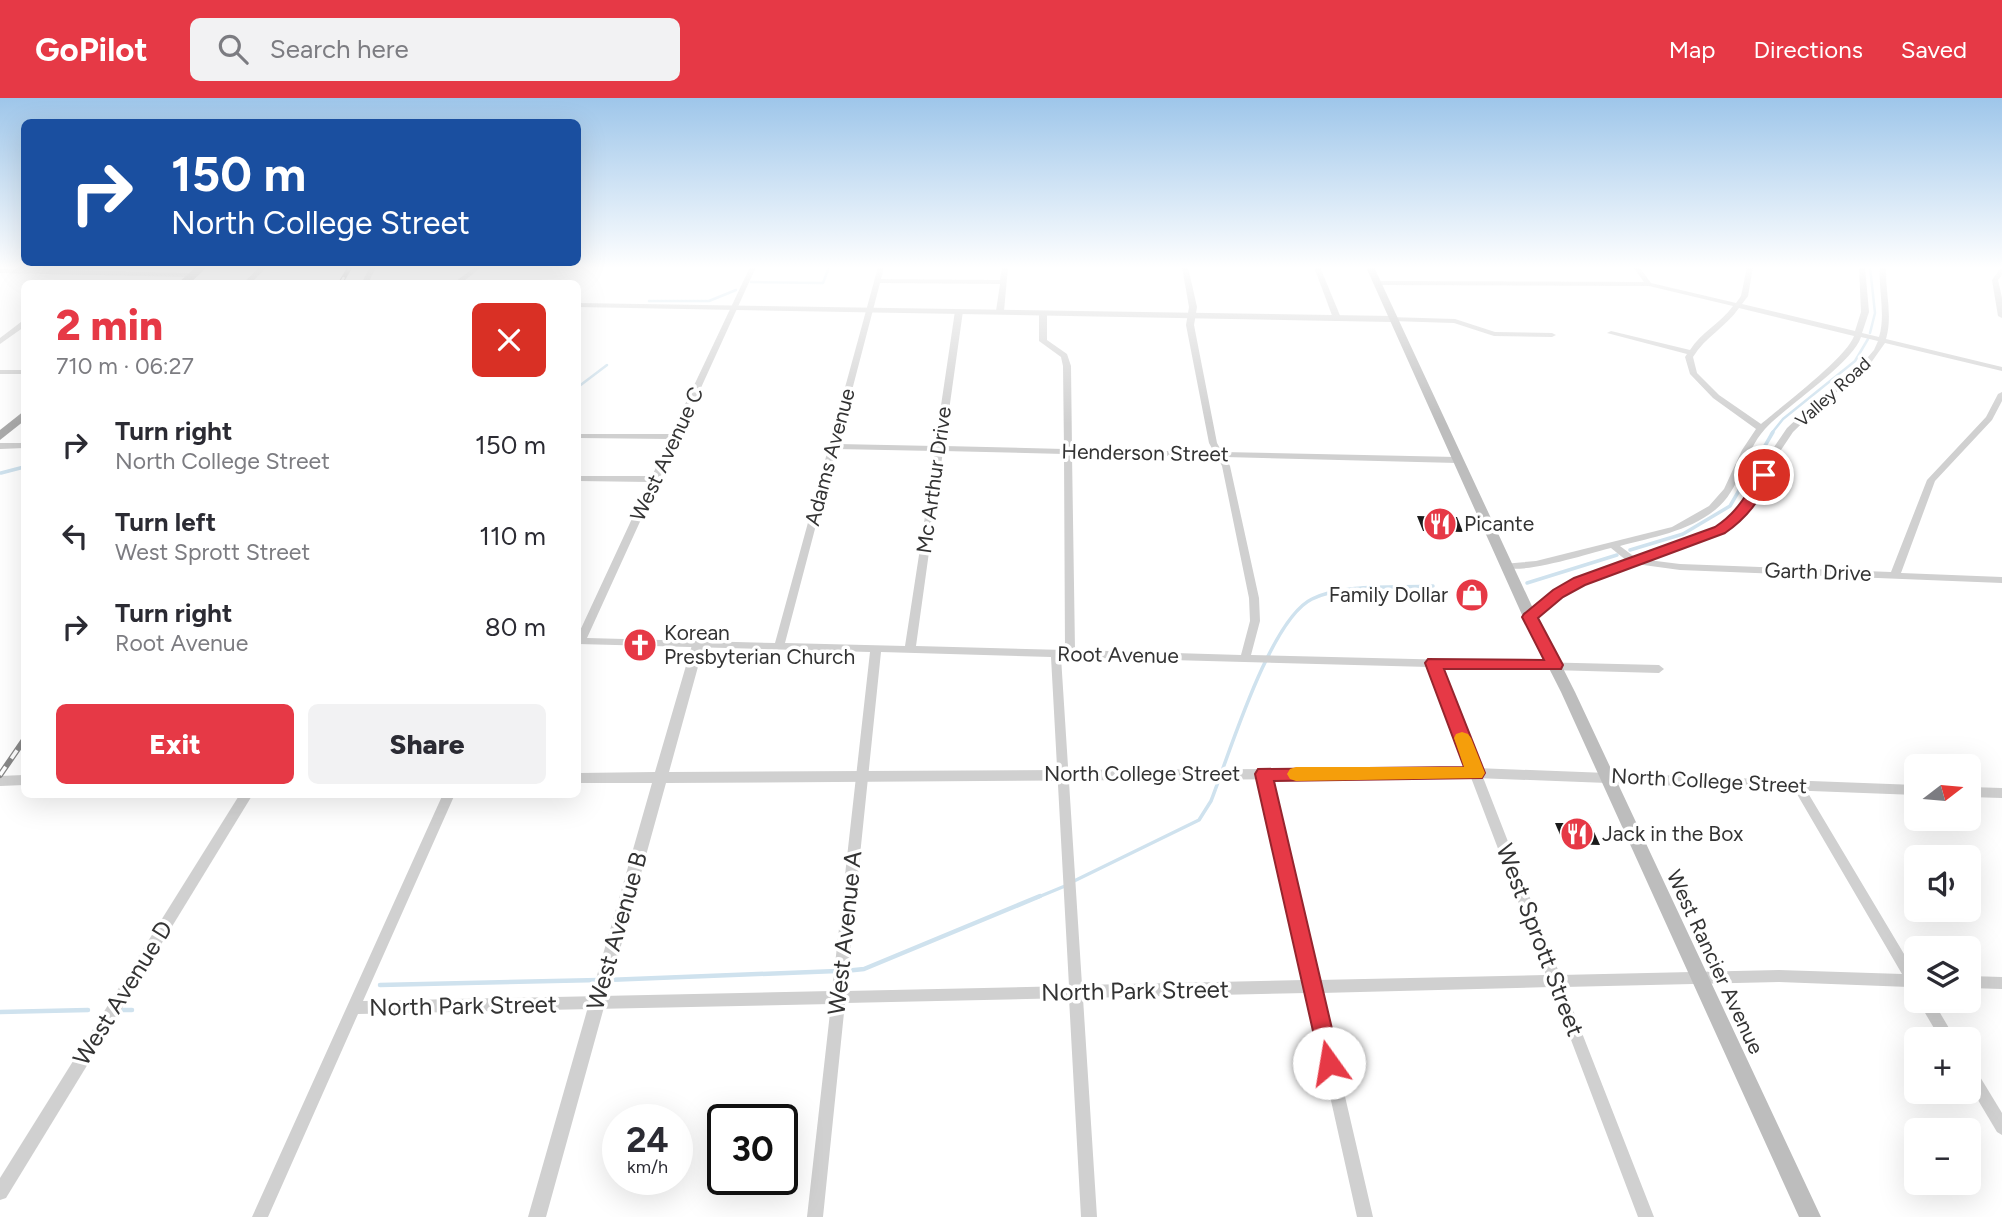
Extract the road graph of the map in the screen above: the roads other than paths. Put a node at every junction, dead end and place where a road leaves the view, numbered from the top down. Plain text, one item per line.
1 (728, 319) edge
2 (866, 319) edge
3 (958, 319) edge
4 (1043, 319) edge
5 (1192, 319) edge
6 (1392, 319) edge
7 (1399, 319) edge
8 (1728, 319) edge
9 (1800, 319) edge
10 (1863, 319) edge
11 (1886, 319) edge
12 (21, 326) edge
13 (1611, 333) dead end
14 (1859, 333) junction
15 (1552, 335) dead end
16 (1883, 339) junction
17 (0, 342) edge
18 (1690, 352) junction
19 (2002, 369) edge
20 (0, 372) edge
21 (21, 372) edge
22 (2002, 394) edge
23 (21, 418) edge
24 (1760, 428) junction
25 (0, 436) edge
26 (581, 436) edge
27 (675, 437) junction
28 (0, 446) edge
29 (21, 446) edge
30 (833, 446) junction
31 (939, 449) junction
32 (1067, 451) junction
33 (1218, 454) junction
34 (1457, 460) junction
35 (581, 478) edge
36 (656, 480) junction
37 (1613, 545) junction
38 (1634, 561) junction
39 (1506, 566) junction
40 (1895, 575) junction
41 (2002, 580) edge
42 (1530, 617) junction
43 (581, 637) edge
44 (581, 641) edge
45 (698, 645) junction
46 (779, 647) junction
47 (876, 648) junction
48 (910, 650) junction
49 (1056, 654) junction
50 (1070, 654) junction
51 (1251, 659) junction
52 (1433, 663) junction
53 (1555, 665) junction
54 (1660, 669) dead end
55 (1476, 773) junction
56 (1062, 774) junction
57 (1264, 774) junction
58 (863, 775) junction
59 (1606, 776) junction
60 (661, 777) junction
61 (581, 778) edge
62 (21, 780) edge
63 (0, 781) edge
64 (1798, 786) junction
65 (1904, 790) edge
66 (1981, 792) edge
67 (2002, 793) edge
68 (245, 798) edge
69 (447, 798) edge
70 (1904, 964) edge
71 (1700, 978) junction
72 (1555, 981) junction
73 (1904, 982) edge
74 (1981, 982) edge
75 (2002, 983) edge
76 (1311, 987) junction
77 (838, 992) junction
78 (1076, 993) junction
79 (597, 998) junction
80 (354, 1009) junction
81 (1981, 1092) edge
82 (2002, 1127) edge
83 (0, 1192) edge
84 (260, 1217) edge
85 (537, 1217) edge
86 (816, 1217) edge
87 (1089, 1217) edge
88 (1365, 1217) edge
89 (1646, 1217) edge
90 (1810, 1217) edge

1 - 27 street, West Avenue C
2 - 30 street, Adams Avenue
3 - 31 street, Mc Arthur Drive
4 - 32 street
5 - 33 street
6 - 34 main road, West Rancier Avenue
7 - 15 street
8 - 18 street
9 - 14 street
10 - 14 street
11 - 16 street, Valley Road
12 - 17 street
13 - 18 street
14 - 16 street
14 - 24 street
16 - 19 street
16 - 38 street, Valley Road
18 - 24 street
20 - 21 street
22 - 40 street
23 - 25 main road
24 - 37 street
26 - 27 street
27 - 36 street, West Avenue C
28 - 29 street
30 - 31 street, Henderson Street
30 - 46 street, Adams Avenue
31 - 32 street, Henderson Street
31 - 48 street, Mc Arthur Drive
32 - 33 street, Henderson Street
32 - 50 street
33 - 34 street, Henderson Street
33 - 51 street
34 - 39 main road, West Rancier Avenue
35 - 36 street
36 - 43 street, West Avenue C
37 - 38 street, Garth Drive
37 - 39 street
38 - 40 street, Garth Drive
38 - 42 street, Garth Drive
39 - 42 main road, West Rancier Avenue
40 - 41 street, Garth Drive
42 - 53 main road, West Rancier Avenue
44 - 45 street, Root Avenue
45 - 46 street, Root Avenue
45 - 60 street, West Avenue B
46 - 47 street, Root Avenue
47 - 48 street, Root Avenue
47 - 58 street, West Avenue A
48 - 49 street, Root Avenue
49 - 50 street, Root Avenue
49 - 56 street
50 - 51 street, Root Avenue
51 - 52 street, Root Avenue
52 - 53 street, Root Avenue
52 - 55 street, West Sprott Street
53 - 54 street, Root Avenue
53 - 59 main road, West Rancier Avenue
55 - 57 street, North College Street
55 - 59 street, North College Street
55 - 72 street, West Sprott Street
56 - 57 street, North College Street
56 - 58 street, North College Street
56 - 78 street
57 - 76 street
58 - 60 street, North College Street
58 - 77 street, West Avenue A
59 - 64 street, North College Street
59 - 71 main road, West Rancier Avenue
60 - 61 street, North College Street
60 - 79 street, West Avenue B
62 - 63 street
64 - 65 street, North College Street
64 - 70 street
66 - 67 street
68 - 83 street, West Avenue D
69 - 80 street
71 - 72 street, North Park Street
71 - 73 street, North Park Street
71 - 90 main road, West Rancier Avenue
72 - 76 street, North Park Street
72 - 89 street, West Sprott Street
74 - 75 street
76 - 78 street, North Park Street
76 - 88 street
77 - 78 street, North Park Street
77 - 79 street, North Park Street
77 - 86 street, West Avenue A
78 - 87 street
79 - 80 street, North Park Street
79 - 85 street, West Avenue B
80 - 84 street
81 - 82 street

